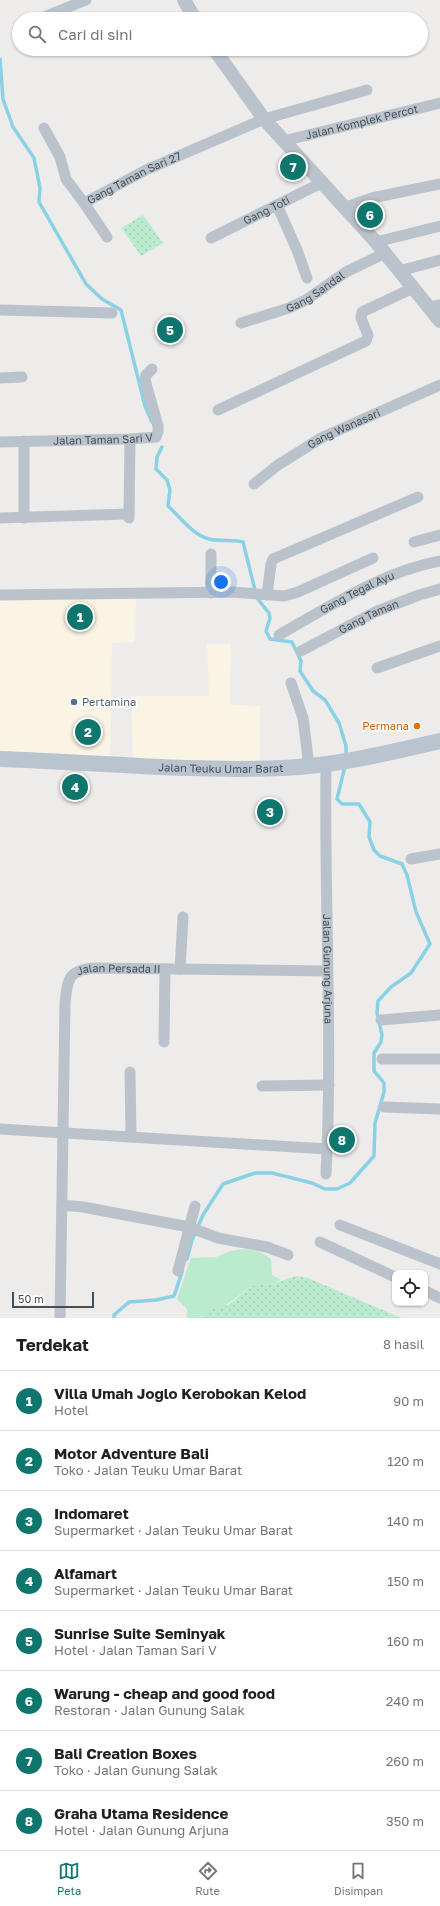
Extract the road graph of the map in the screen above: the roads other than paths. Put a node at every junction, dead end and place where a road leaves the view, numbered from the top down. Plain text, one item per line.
1 (86, 0) edge
2 (188, 1) edge
3 (56, 12) edge
4 (192, 12) edge
5 (219, 56) edge
6 (367, 90) dead end
7 (440, 103) edge
8 (264, 119) junction
9 (44, 128) dead end
10 (283, 141) junction
11 (321, 183) junction
12 (440, 184) edge
13 (84, 203) junction
14 (277, 205) junction
15 (346, 207) junction
16 (440, 226) edge
17 (107, 237) dead end
18 (211, 238) dead end
19 (381, 247) junction
20 (440, 260) edge
21 (399, 271) junction
22 (307, 278) dead end
23 (413, 288) junction
24 (434, 306) edge
25 (0, 310) edge
26 (112, 313) dead end
27 (440, 321) edge
28 (241, 323) dead end
29 (152, 369) dead end
30 (22, 377) dead end
31 (0, 378) edge
32 (440, 385) edge
33 (218, 410) dead end
34 (130, 439) junction
35 (0, 442) edge
36 (24, 442) junction
37 (254, 484) dead end
38 (418, 497) dead end
39 (0, 518) edge
40 (24, 518) junction
41 (440, 536) edge
42 (414, 542) dead end
43 (211, 554) dead end
44 (373, 558) dead end
45 (440, 562) edge
46 (440, 589) edge
47 (211, 593) junction
48 (265, 594) junction
49 (0, 595) edge
50 (279, 634) dead end
51 (440, 646) edge
52 (301, 651) dead end
53 (378, 668) dead end
54 (291, 683) dead end
55 (440, 741) edge
56 (0, 759) edge
57 (329, 764) junction
58 (309, 766) junction
59 (440, 854) edge
60 (411, 859) dead end
61 (182, 917) dead end
62 (165, 969) junction
63 (180, 969) junction
64 (327, 971) junction
65 (440, 1015) edge
66 (381, 1020) dead end
67 (164, 1042) dead end
68 (382, 1059) dead end
69 (440, 1059) edge
70 (130, 1072) dead end
71 (329, 1085) junction
72 (262, 1086) dead end
73 (384, 1107) dead end
74 (440, 1109) edge
75 (0, 1130) edge
76 (63, 1133) junction
77 (131, 1136) junction
78 (327, 1149) junction
79 (326, 1174) dead end
80 (62, 1205) junction
81 (195, 1206) dead end
82 (340, 1225) dead end
83 (194, 1229) junction
84 (320, 1242) dead end
85 (288, 1255) dead end
86 (440, 1264) edge
87 (178, 1271) dead end
88 (392, 1276) edge
89 (428, 1292) edge
90 (440, 1298) edge
91 (60, 1318) edge

1 - 3 street
2 - 4 street
5 - 8 street
6 - 8 street, Gang Taman Sari 27
7 - 10 street, Jalan Komplek Percot
8 - 10 street
8 - 13 street, Gang Taman Sari 27
9 - 13 street, Gang Taman Sari 27
10 - 11 street
11 - 14 street, Gang Toti
11 - 15 street
12 - 15 street
13 - 17 street
14 - 18 street, Gang Toti
14 - 22 street
15 - 19 street
16 - 19 street, Gang Sandal
19 - 21 street
19 - 28 street, Gang Sandal
20 - 21 street
21 - 23 street
23 - 24 street
23 - 33 street
24 - 27 street
25 - 26 street
29 - 34 street, Jalan Taman Sari V
30 - 31 street
32 - 37 street, Gang Wanasari
34 - 36 street, Jalan Taman Sari V
34 - 40 street
35 - 36 street, Jalan Taman Sari V
36 - 40 street
38 - 48 street
39 - 40 street
41 - 42 street
43 - 47 street
44 - 48 street
45 - 50 street, Gang Tegal Ayu
46 - 52 street, Gang Taman
47 - 48 street
47 - 49 street
51 - 53 street
54 - 58 street
55 - 57 main road, Jalan Teuku Umar Barat
56 - 58 main road, Jalan Teuku Umar Barat
57 - 58 main road, Jalan Teuku Umar Barat
57 - 64 street, Jalan Gunung Arjuna
59 - 60 street
61 - 63 street
62 - 63 street, Jalan Persada II
62 - 67 street
62 - 76 street, Jalan Persada II
63 - 64 street, Jalan Persada II
64 - 71 street, Jalan Gunung Arjuna
65 - 66 street
68 - 69 street
70 - 77 street
71 - 72 street
71 - 78 street, Jalan Gunung Arjuna
73 - 74 street
75 - 76 street
76 - 77 street
76 - 80 street, Jalan Persada II
77 - 78 street
78 - 79 street, Jalan Gunung Arjuna
80 - 83 street
80 - 91 street, Jalan Persada II
81 - 83 street
82 - 86 street
83 - 85 street
83 - 87 street
84 - 88 street
89 - 90 street

